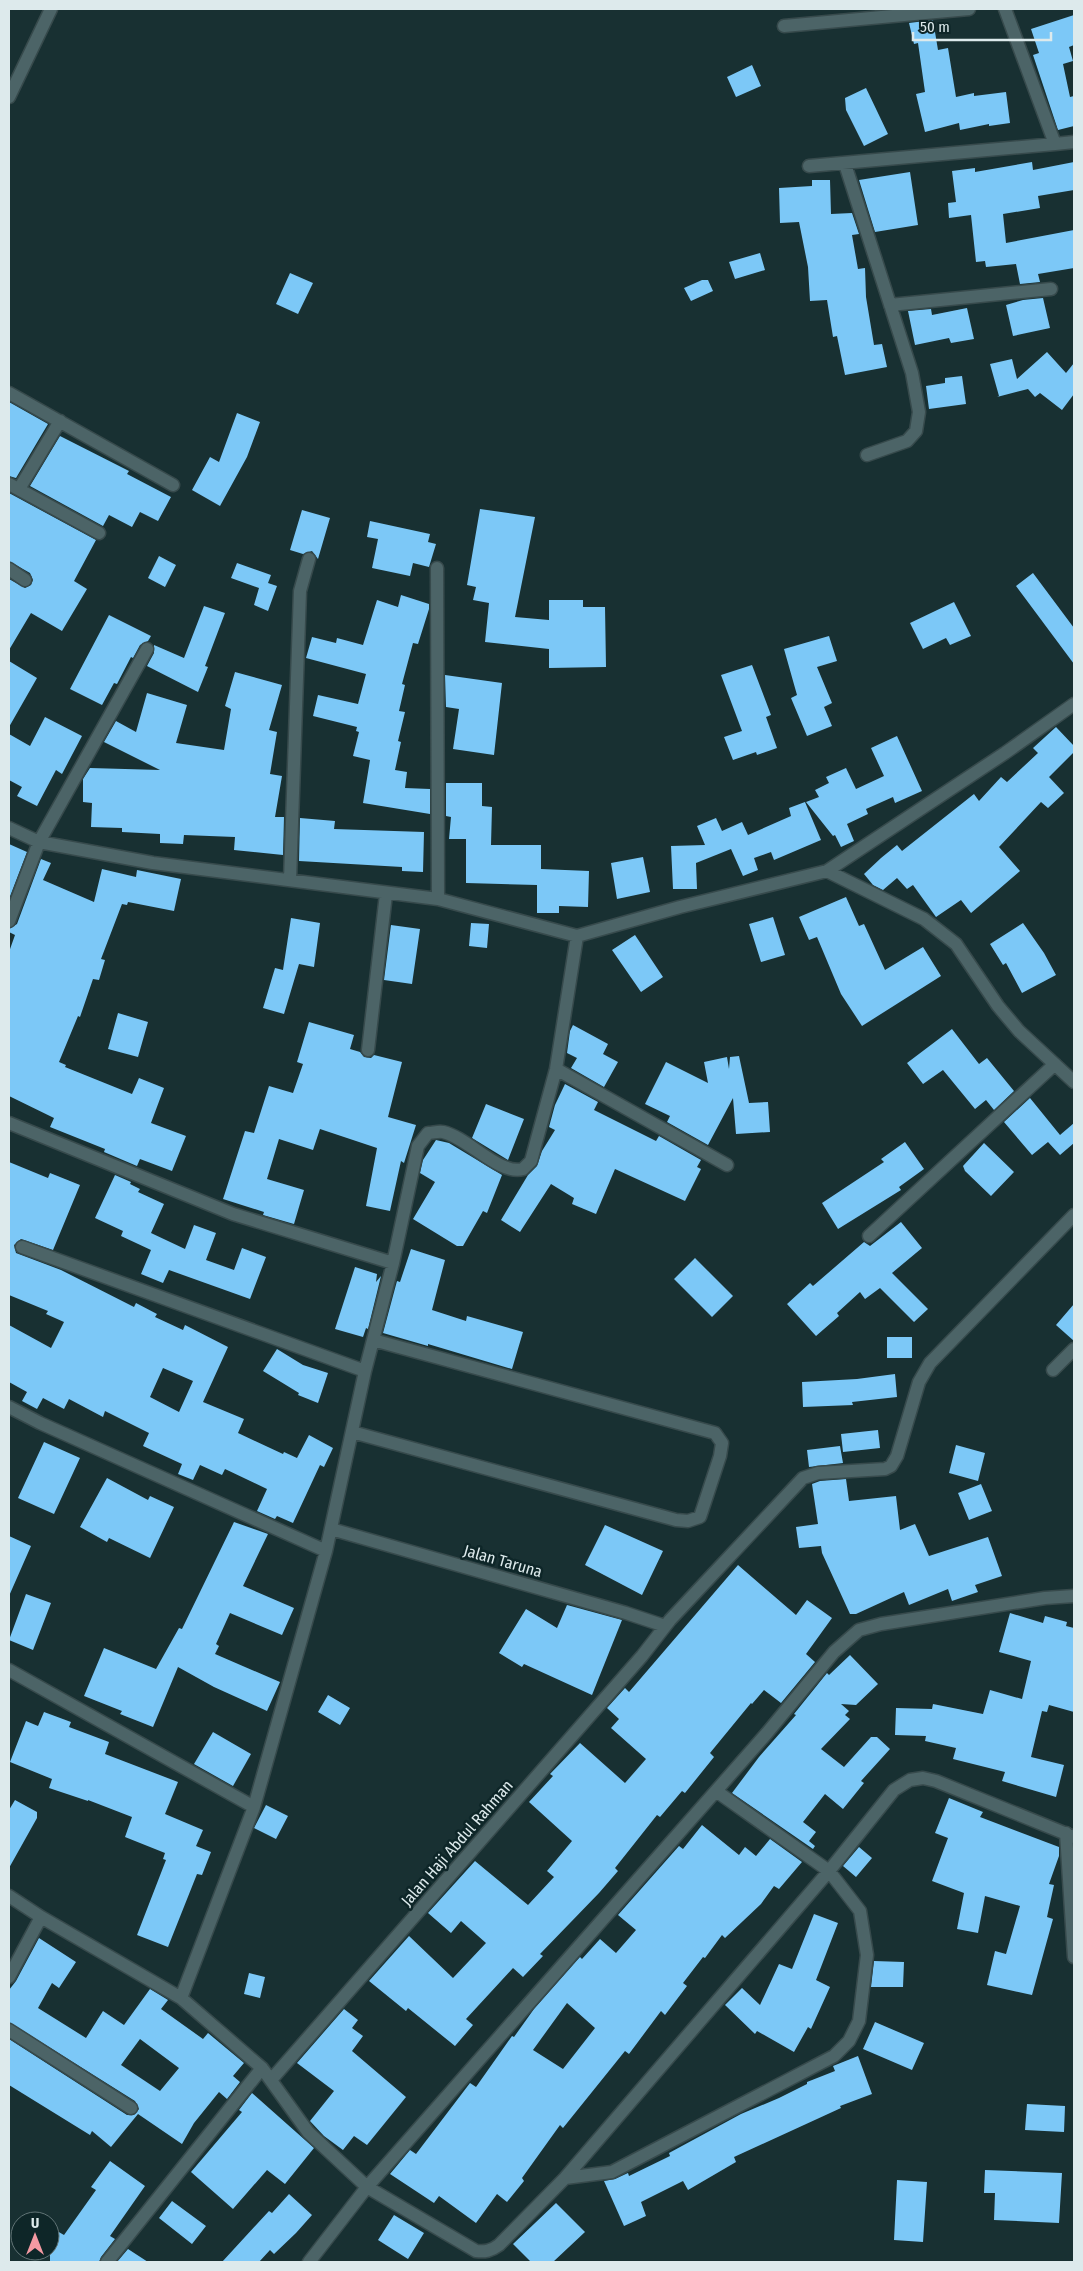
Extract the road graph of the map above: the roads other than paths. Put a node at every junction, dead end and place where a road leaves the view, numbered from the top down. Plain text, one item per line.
1 (51, 9) edge
2 (970, 9) edge
3 (1005, 9) edge
4 (784, 26) dead end
5 (9, 96) edge
6 (1074, 142) edge
7 (1055, 144) junction
8 (844, 164) junction
9 (809, 166) dead end
10 (1051, 289) dead end
11 (890, 305) junction
12 (9, 393) edge
13 (60, 421) junction
14 (867, 455) dead end
15 (173, 485) dead end
16 (14, 486) edge
17 (98, 533) dead end
18 (309, 559) dead end
19 (437, 568) dead end
20 (9, 570) edge
21 (25, 580) dead end
22 (147, 649) dead end
23 (1074, 704) edge
24 (9, 828) edge
25 (39, 842) junction
26 (827, 870) junction
27 (290, 880) junction
28 (386, 894) junction
29 (438, 899) junction
30 (9, 921) edge
31 (578, 936) junction
32 (368, 1050) dead end
33 (1055, 1064) junction
34 (556, 1069) junction
35 (1074, 1082) edge
36 (9, 1123) edge
37 (727, 1165) dead end
38 (1074, 1215) edge
39 (869, 1236) dead end
40 (22, 1246) dead end
41 (394, 1263) junction
42 (373, 1340) junction
43 (1074, 1349) edge
44 (1053, 1370) dead end
45 (365, 1371) junction
46 (9, 1407) edge
47 (352, 1432) junction
48 (331, 1529) junction
49 (326, 1551) junction
50 (1074, 1596) edge
51 (665, 1626) junction
52 (9, 1670) edge
53 (716, 1791) junction
54 (254, 1808) junction
55 (1070, 1835) edge
56 (829, 1871) junction
57 (9, 1896) edge
58 (41, 1918) junction
59 (1074, 1957) edge
60 (9, 1977) edge
61 (181, 1998) junction
62 (9, 2030) edge
63 (262, 2068) junction
64 (270, 2080) junction
65 (131, 2108) dead end
66 (565, 2178) junction
67 (367, 2188) junction
68 (107, 2262) edge
69 (309, 2262) edge

1 - 5 street
2 - 4 street
3 - 7 street
6 - 7 street
7 - 8 street
8 - 9 street
8 - 11 street
10 - 11 street
11 - 14 street
12 - 13 street
13 - 15 street
13 - 16 street
16 - 17 street
18 - 27 street
19 - 29 street
20 - 21 street
22 - 25 street
23 - 26 street
24 - 25 street
25 - 27 street
25 - 30 street
26 - 31 street
26 - 33 street
27 - 28 street
28 - 29 street
28 - 32 street
29 - 31 street
31 - 34 street
33 - 35 street
33 - 39 street
34 - 37 street
34 - 41 street
36 - 41 street
38 - 51 street, Jalan Haji Abdul Rahman
40 - 45 street
41 - 42 street
42 - 45 street
42 - 47 street
43 - 44 street
45 - 47 street
46 - 49 street
47 - 48 street
48 - 49 street
48 - 51 street, Jalan Taruna
49 - 54 street
50 - 53 street
51 - 64 street, Jalan Haji Abdul Rahman
52 - 54 street
53 - 56 street
53 - 67 street
54 - 61 street
55 - 56 street
55 - 59 street
56 - 66 street
56 - 66 street
57 - 58 street
58 - 60 street
58 - 61 street
61 - 63 street
62 - 65 street
63 - 64 street
63 - 68 street
64 - 67 street
66 - 67 street
67 - 69 street

